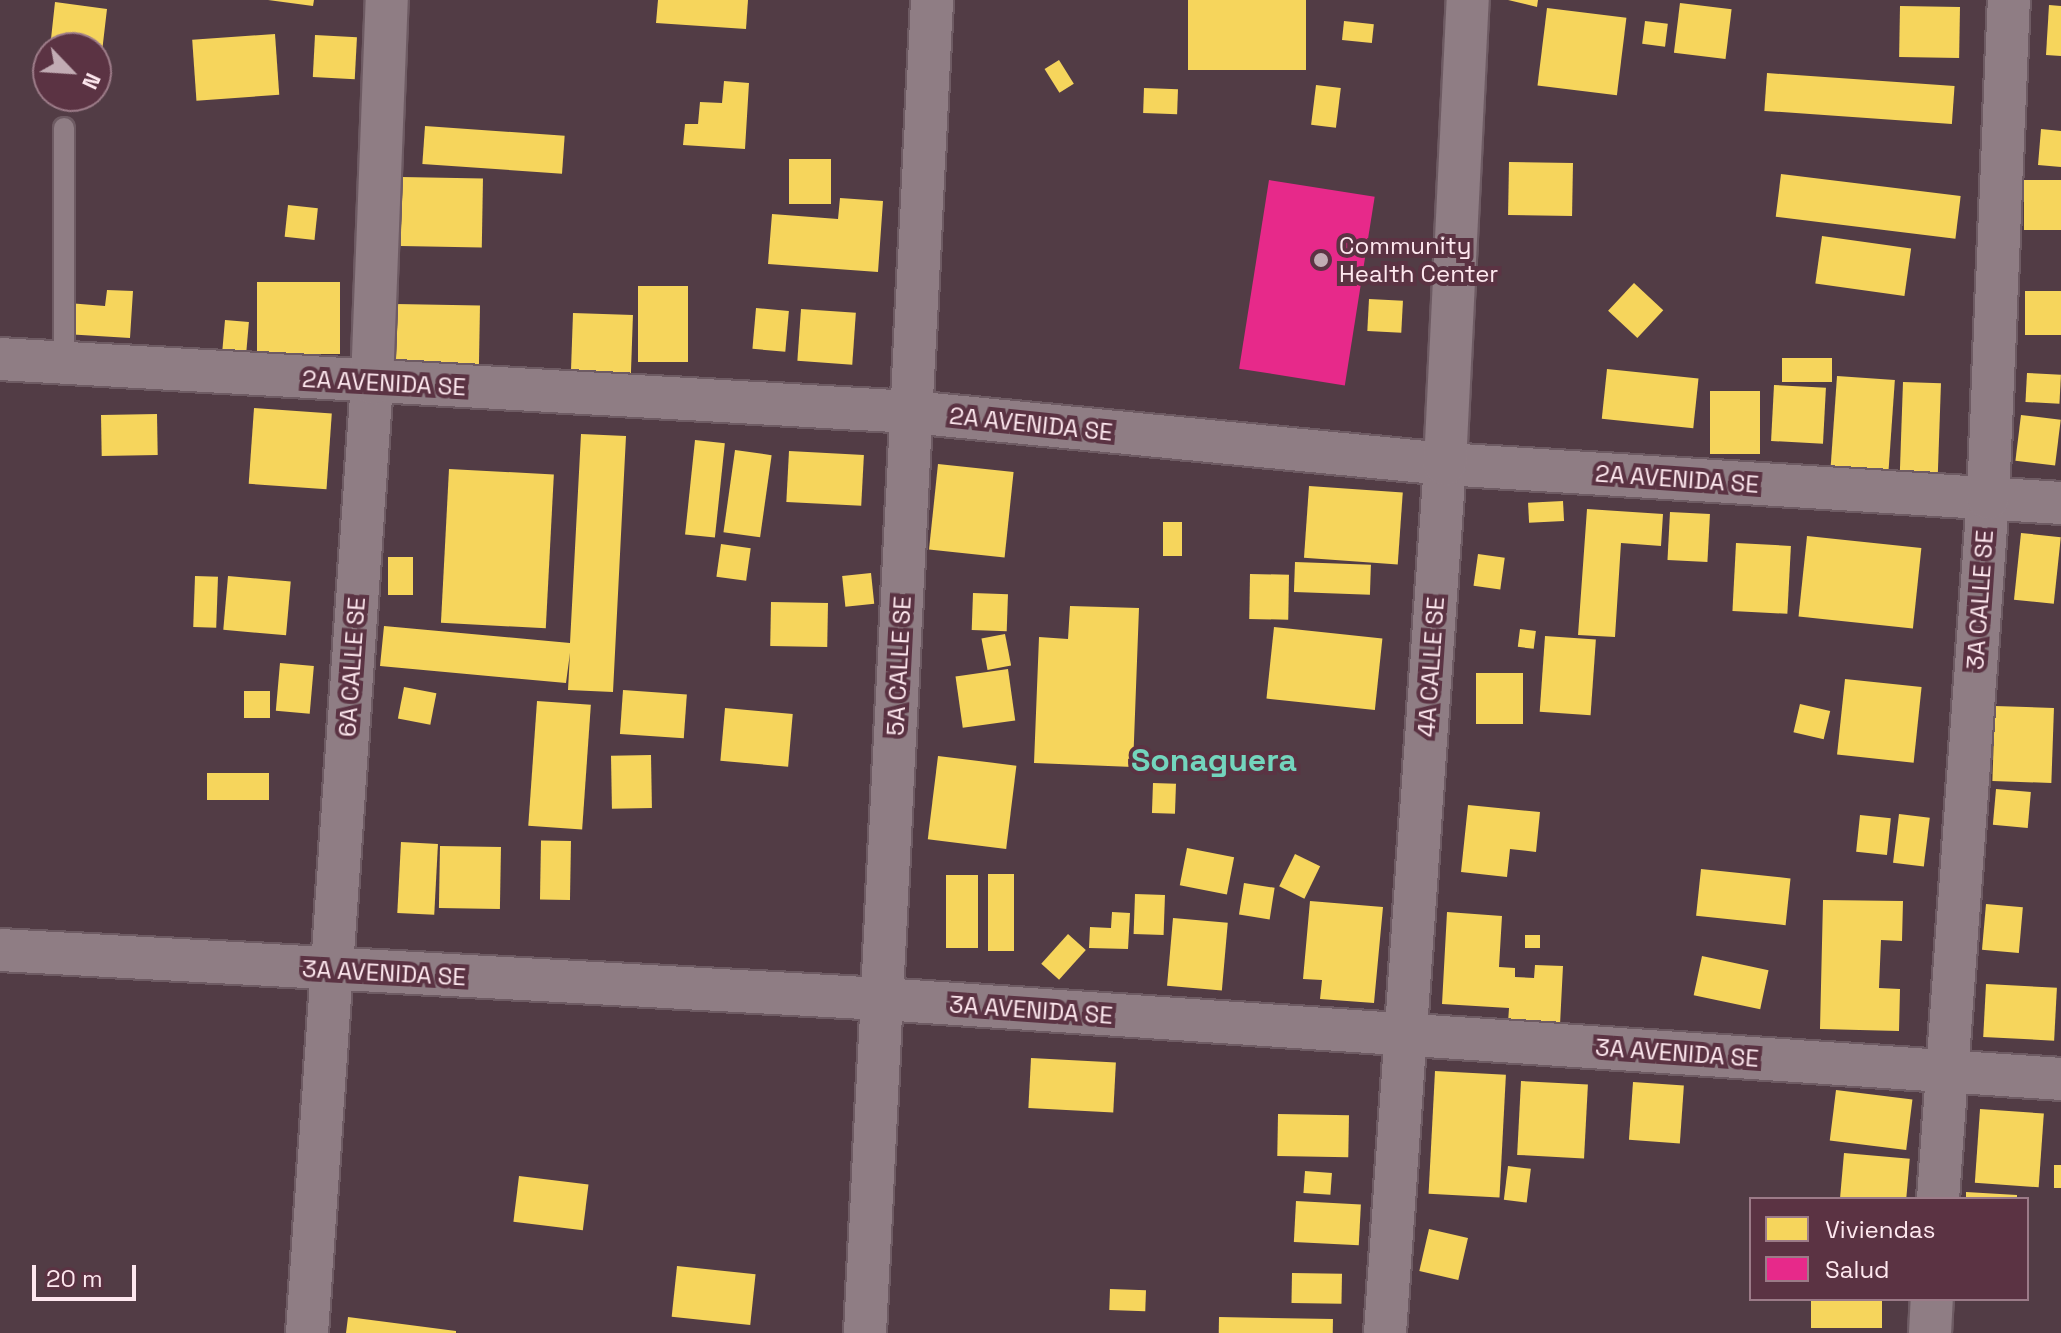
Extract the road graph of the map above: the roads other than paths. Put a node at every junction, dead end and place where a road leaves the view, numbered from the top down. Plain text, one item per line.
1 (387, 0) edge
2 (932, 0) edge
3 (1468, 0) edge
4 (2009, 0) edge
5 (64, 128) dead end
6 (0, 359) edge
7 (64, 363) junction
8 (372, 383) junction
9 (911, 412) junction
10 (1445, 464) junction
11 (1988, 498) junction
12 (2061, 503) edge
13 (0, 950) edge
14 (330, 970) junction
15 (882, 999) junction
16 (1405, 1036) junction
17 (1946, 1069) junction
18 (2061, 1079) edge
19 (1938, 1197) edge
20 (1932, 1301) edge
21 (307, 1333) edge
22 (865, 1333) edge
23 (1385, 1333) edge
24 (1930, 1333) edge

1 - 8 street, 6A CALLE SE
2 - 9 street, 5A CALLE SE
3 - 10 street, 4A CALLE SE
4 - 11 street, 3A CALLE SE
5 - 7 lane
6 - 7 street, 2A AVENIDA SE
7 - 8 street, 2A AVENIDA SE
8 - 9 street, 2A AVENIDA SE
8 - 14 street, 6A CALLE SE
9 - 10 street, 2A AVENIDA SE
9 - 15 street, 5A CALLE SE
10 - 11 street, 2A AVENIDA SE
10 - 16 street, 4A CALLE SE
11 - 12 street, 2A AVENIDA SE
11 - 17 street, 3A CALLE SE
13 - 14 street, 3A AVENIDA SE
14 - 15 street, 3A AVENIDA SE
14 - 21 street, 6A CALLE SE
15 - 16 street, 3A AVENIDA SE
15 - 22 street, 5A CALLE SE
16 - 17 street, 3A AVENIDA SE
16 - 23 street, 4A CALLE SE
17 - 18 street, 3A AVENIDA SE
17 - 19 street, 3A CALLE SE
20 - 24 street

